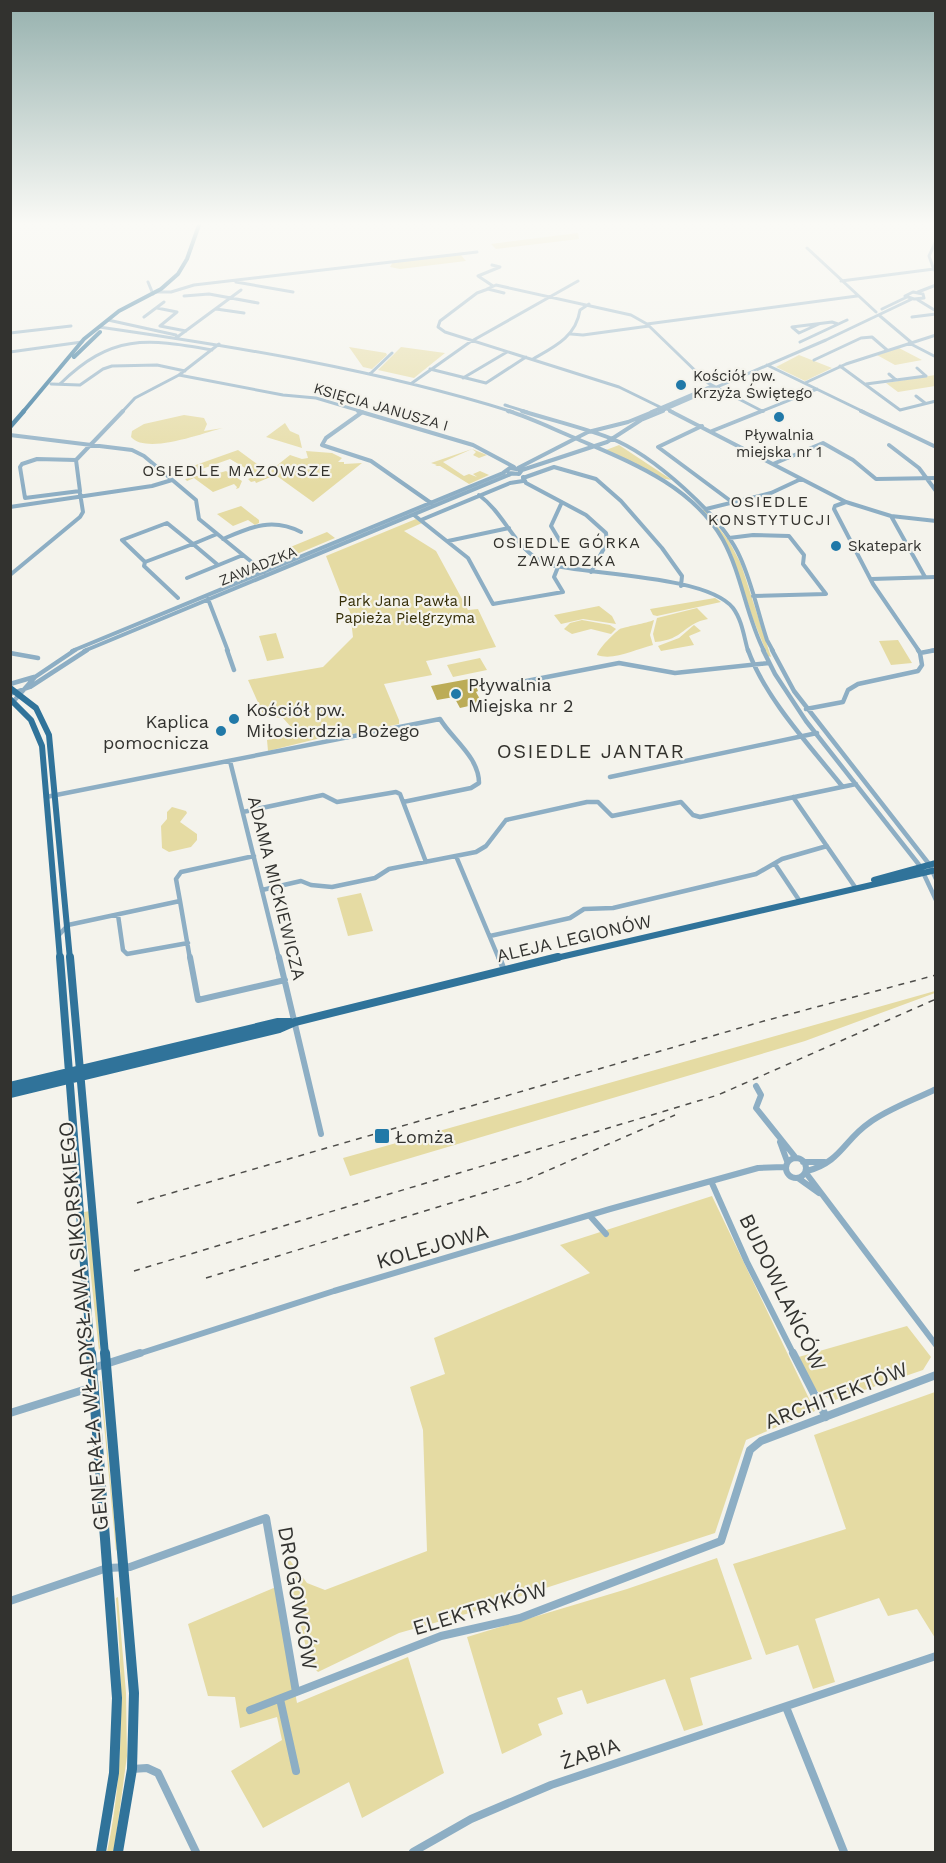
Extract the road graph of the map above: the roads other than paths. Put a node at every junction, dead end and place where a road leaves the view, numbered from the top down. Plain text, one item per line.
1 (120, 312) edge
2 (122, 312) edge
3 (151, 312) edge
4 (177, 312) edge
5 (212, 312) edge
6 (232, 312) edge
7 (452, 312) edge
8 (525, 312) edge
9 (580, 312) edge
10 (622, 312) edge
11 (742, 312) edge
12 (876, 312) edge
13 (883, 312) edge
14 (936, 312) edge
15 (244, 314) dead end
16 (880, 316) dead end
17 (144, 317) dead end
18 (912, 317) dead end
19 (108, 320) junction
20 (115, 320) junction
21 (848, 320) dead end
22 (819, 324) junction
23 (838, 324) junction
24 (648, 325) junction
25 (71, 326) dead end
26 (141, 326) junction
27 (102, 327) junction
28 (186, 331) junction
29 (132, 332) junction
30 (10, 333) edge
31 (573, 334) junction
32 (936, 335) edge
33 (178, 337) junction
34 (473, 341) junction
35 (800, 342) dead end
36 (910, 343) junction
37 (82, 344) junction
38 (219, 344) junction
39 (212, 350) junction
40 (887, 350) junction
41 (10, 352) edge
42 (507, 352) junction
43 (392, 353) dead end
44 (526, 357) junction
45 (936, 357) edge
46 (533, 360) junction
47 (814, 360) dead end
48 (765, 365) junction
49 (840, 366) junction
50 (917, 368) dead end
51 (430, 369) junction
52 (185, 371) junction
53 (371, 373) junction
54 (889, 374) dead end
55 (179, 375) junction
56 (463, 378) junction
57 (896, 380) junction
58 (413, 382) junction
59 (805, 383) junction
60 (51, 384) junction
61 (60, 384) junction
62 (866, 384) junction
63 (714, 387) junction
64 (817, 389) junction
65 (916, 396) dead end
66 (689, 397) junction
67 (936, 401) edge
68 (925, 403) junction
69 (665, 409) junction
70 (762, 411) junction
71 (361, 413) junction
72 (611, 426) junction
73 (702, 426) junction
74 (10, 427) edge
75 (592, 430) junction
76 (712, 431) junction
77 (621, 432) junction
78 (10, 434) edge
79 (574, 438) junction
80 (612, 439) junction
81 (90, 443) junction
82 (889, 445) dead end
83 (594, 447) junction
84 (936, 447) edge
85 (76, 460) junction
86 (773, 464) junction
87 (517, 472) junction
88 (927, 478) junction
89 (936, 478) edge
90 (501, 479) junction
91 (801, 479) junction
92 (172, 480) junction
93 (936, 491) edge
94 (80, 494) junction
95 (479, 495) junction
96 (698, 500) junction
97 (562, 501) junction
98 (732, 502) junction
99 (846, 502) junction
100 (431, 503) junction
101 (438, 504) junction
102 (719, 504) junction
103 (10, 507) edge
104 (706, 508) junction
105 (698, 509) junction
106 (414, 515) junction
107 (891, 516) junction
108 (421, 520) junction
109 (936, 521) edge
110 (509, 528) junction
111 (301, 532) dead end
112 (217, 534) junction
113 (729, 538) junction
114 (223, 539) junction
115 (448, 541) junction
116 (560, 541) dead end
117 (193, 544) junction
118 (243, 555) junction
119 (145, 562) junction
120 (218, 565) junction
121 (558, 567) junction
122 (591, 572) junction
123 (265, 573) junction
124 (10, 574) edge
125 (926, 577) junction
126 (936, 577) edge
127 (187, 578) dead end
128 (872, 579) junction
129 (681, 585) junction
130 (753, 596) junction
131 (177, 598) dead end
132 (208, 599) junction
133 (936, 650) edge
134 (10, 653) edge
135 (920, 653) junction
136 (38, 658) dead end
137 (776, 660) junction
138 (767, 661) junction
139 (753, 662) junction
140 (234, 670) dead end
141 (35, 677) junction
142 (516, 683) dead end
143 (10, 686) edge
144 (21, 693) junction
145 (10, 694) edge
146 (11, 701) edge
147 (37, 706) junction
148 (806, 709) junction
149 (24, 711) junction
150 (822, 730) junction
151 (816, 734) junction
152 (803, 736) junction
153 (230, 761) junction
154 (610, 777) dead end
155 (856, 784) junction
156 (842, 786) junction
157 (57, 795) junction
158 (46, 796) junction
159 (793, 798) junction
160 (403, 802) junction
161 (243, 812) junction
162 (59, 820) junction
163 (48, 821) junction
164 (827, 846) junction
165 (254, 856) junction
166 (456, 856) junction
167 (426, 862) junction
168 (775, 864) junction
169 (933, 867) edge
170 (922, 870) junction
171 (936, 879) edge
172 (858, 886) junction
173 (262, 890) junction
174 (799, 900) junction
175 (936, 900) edge
176 (180, 902) junction
177 (118, 915) junction
178 (56, 921) junction
179 (68, 925) junction
180 (58, 936) junction
181 (490, 936) junction
182 (188, 943) junction
183 (504, 970) junction
184 (285, 980) junction
185 (295, 1022) junction
186 (82, 1073) junction
187 (69, 1076) junction
188 (10, 1086) edge
189 (756, 1086) dead end
190 (936, 1089) edge
191 (10, 1094) edge
192 (321, 1134) dead end
193 (780, 1142) junction
194 (800, 1160) junction
195 (825, 1162) junction
196 (786, 1164) junction
197 (806, 1172) junction
198 (798, 1178) junction
199 (711, 1181) junction
200 (820, 1194) junction
201 (590, 1215) junction
202 (606, 1234) dead end
203 (936, 1345) edge
204 (106, 1364) junction
205 (91, 1369) junction
206 (936, 1375) edge
207 (93, 1387) junction
208 (10, 1413) edge
209 (826, 1417) junction
210 (721, 1541) joint
211 (107, 1568) junction
212 (124, 1568) junction
213 (10, 1601) edge
214 (936, 1656) edge
215 (296, 1692) junction
216 (280, 1699) junction
217 (786, 1707) junction
218 (250, 1710) dead end
219 (132, 1769) junction
220 (296, 1771) dead end
221 (101, 1852) edge
222 (118, 1852) edge
223 (196, 1852) edge
224 (413, 1852) edge
225 (844, 1852) edge

1 - 19 main road
2 - 20 main road
3 - 17 street
4 - 28 street
5 - 28 street
6 - 15 street
7 - 34 street
8 - 34 street
9 - 31 street
10 - 24 street
11 - 24 street
12 - 48 street, ZAWADZKA
13 - 48 street, ZAWADZKA
14 - 18 street
16 - 36 street
19 - 20 street
19 - 27 main road
20 - 26 street
20 - 27 main road
21 - 23 street
22 - 22 street
22 - 23 street
23 - 35 street
24 - 31 street
24 - 63 street
25 - 30 street
26 - 29 street
26 - 33 street
27 - 29 street
27 - 37 main road
28 - 33 street
29 - 33 street
31 - 46 street
32 - 36 street
33 - 38 street
34 - 42 street
34 - 51 street
36 - 40 street
36 - 45 street
37 - 41 street
37 - 60 main road
37 - 74 main road
38 - 39 street
38 - 53 street
39 - 52 street
39 - 61 street
40 - 47 street
40 - 49 street
42 - 44 street
42 - 56 street
43 - 53 street
44 - 46 street
44 - 56 street
46 - 69 street
48 - 59 street
48 - 63 street, ZAWADZKA
49 - 59 street
49 - 62 street
50 - 57 street
51 - 56 street
51 - 58 street
52 - 55 street
52 - 61 street
53 - 58 street
54 - 57 street
55 - 71 street, KSIĘCIA JANUSZA I
55 - 81 street
57 - 62 street
58 - 75 street
58 - 79 street
59 - 64 street
60 - 61 street
60 - 78 main road
62 - 68 street
63 - 66 street, ZAWADZKA
63 - 66 street, ZAWADZKA
63 - 70 street
64 - 70 street
64 - 84 street
65 - 68 street
66 - 69 street, ZAWADZKA
67 - 68 street
69 - 72 street, ZAWADZKA
69 - 73 street
69 - 77 street, ZAWADZKA
70 - 76 street
71 - 87 street, KSIĘCIA JANUSZA I
71 - 100 street
72 - 75 street, ZAWADZKA
72 - 77 street
73 - 76 street
73 - 98 street
75 - 79 street, ZAWADZKA
75 - 80 street
76 - 86 street
77 - 80 street, ZAWADZKA
78 - 81 street
79 - 83 street
79 - 87 street, ZAWADZKA
80 - 83 street, ZAWADZKA
80 - 96 street
81 - 85 street
81 - 92 street
82 - 88 street
83 - 87 street, ZAWADZKA
83 - 105 street
85 - 94 street
85 - 94 street
86 - 88 street
86 - 91 street
87 - 90 street
87 - 90 street, ZAWADZKA
87 - 95 street
87 - 97 street, KSIĘCIA JANUSZA I
87 - 100 street, ZAWADZKA
87 - 129 street
88 - 89 street
88 - 93 street
90 - 101 street, ZAWADZKA
91 - 98 street
91 - 99 street
92 - 94 street
92 - 112 street
94 - 103 street
94 - 124 street
95 - 108 street
95 - 110 street
96 - 102 street
96 - 104 street
97 - 116 street
97 - 122 street, KSIĘCIA JANUSZA I
98 - 102 street
99 - 107 street
99 - 128 street
100 - 101 street
100 - 123 street, ZAWADZKA
101 - 106 street, ZAWADZKA
102 - 104 street
104 - 105 street
104 - 113 street
105 - 138 street
106 - 108 street
106 - 123 street, ZAWADZKA
107 - 109 street
107 - 125 street
108 - 115 street
110 - 115 street
110 - 121 street
111 - 114 street
112 - 114 street
112 - 117 street
113 - 130 street
113 - 130 street
114 - 118 street
115 - 121 street
117 - 119 street
117 - 119 street
117 - 120 street
118 - 120 street
118 - 123 street
119 - 131 street
120 - 127 street
121 - 122 street
122 - 129 street
123 - 132 street, ZAWADZKA
123 - 141 street, ZAWADZKA
125 - 126 street
125 - 128 street
128 - 135 street
129 - 139 street
130 - 137 street
132 - 140 street
132 - 144 street, ZAWADZKA
133 - 135 street
134 - 136 street
135 - 148 street
137 - 138 street
137 - 148 street
138 - 139 street
138 - 151 street
139 - 142 street
139 - 152 street
141 - 143 street
141 - 144 street, ZAWADZKA
143 - 144 main road, GENERAŁA WŁADYSŁAWA SIKORSKIEGO
144 - 145 street, ZAWADZKA
144 - 146 street, ZAWADZKA
144 - 147 main road, GENERAŁA WŁADYSŁAWA SIKORSKIEGO
146 - 149 main road, GENERAŁA WŁADYSŁAWA SIKORSKIEGO
147 - 149 main road
147 - 157 main road, GENERAŁA WŁADYSŁAWA SIKORSKIEGO
148 - 150 street
149 - 158 main road, GENERAŁA WŁADYSŁAWA SIKORSKIEGO
150 - 151 street
150 - 169 street
151 - 152 street
151 - 155 street
152 - 154 street
152 - 156 street
153 - 157 street
153 - 160 street
153 - 161 street, ADAMA MICKIEWICZA
155 - 156 street
155 - 170 street
156 - 159 street
157 - 158 street
157 - 162 main road, GENERAŁA WŁADYSŁAWA SIKORSKIEGO
158 - 163 main road, GENERAŁA WŁADYSŁAWA SIKORSKIEGO
159 - 164 street
159 - 166 street
160 - 161 street
160 - 167 street
161 - 165 street, ADAMA MICKIEWICZA
162 - 163 street
162 - 179 main road, GENERAŁA WŁADYSŁAWA SIKORSKIEGO
163 - 178 main road, GENERAŁA WŁADYSŁAWA SIKORSKIEGO
164 - 168 street
164 - 172 street
165 - 173 street, ADAMA MICKIEWICZA
165 - 176 street
166 - 167 street
166 - 181 street
167 - 173 street
168 - 174 street
168 - 181 street
169 - 170 main road, ALEJA LEGIONÓW
169 - 171 street
170 - 172 main road, ALEJA LEGIONÓW
170 - 175 street
172 - 174 main road, ALEJA LEGIONÓW
173 - 184 street, ADAMA MICKIEWICZA
174 - 183 main road, ALEJA LEGIONÓW
176 - 177 street
176 - 182 street
177 - 179 street
177 - 182 street
178 - 179 street
178 - 180 main road, GENERAŁA WŁADYSŁAWA SIKORSKIEGO
179 - 180 street
179 - 186 main road, GENERAŁA WŁADYSŁAWA SIKORSKIEGO
180 - 187 main road, GENERAŁA WŁADYSŁAWA SIKORSKIEGO
181 - 183 street
182 - 184 street
183 - 185 main road, ALEJA LEGIONÓW
184 - 185 street, ADAMA MICKIEWICZA
185 - 186 main road, ALEJA LEGIONÓW
185 - 192 street, ADAMA MICKIEWICZA
186 - 187 main road, ALEJA LEGIONÓW
186 - 204 main road, GENERAŁA WŁADYSŁAWA SIKORSKIEGO
187 - 188 main road, ALEJA LEGIONÓW
187 - 191 main road, ALEJA LEGIONÓW
187 - 205 main road, GENERAŁA WŁADYSŁAWA SIKORSKIEGO
189 - 193 street
190 - 195 street
193 - 194 street
193 - 196 street
194 - 195 street
194 - 196 street
194 - 197 street
195 - 197 street
196 - 198 street
196 - 199 street, KOLEJOWA
197 - 198 street
197 - 200 street
198 - 200 street
199 - 201 street, KOLEJOWA
199 - 209 street, BUDOWLAŃCÓW
200 - 203 street
201 - 202 street
201 - 204 street, KOLEJOWA
204 - 205 street, KOLEJOWA
204 - 212 main road, GENERAŁA WŁADYSŁAWA SIKORSKIEGO
205 - 207 main road, GENERAŁA WŁADYSŁAWA SIKORSKIEGO
206 - 209 street, ARCHITEKTÓW
207 - 208 street
207 - 211 main road, GENERAŁA WŁADYSŁAWA SIKORSKIEGO
209 - 210 street, ARCHITEKTÓW
210 - 215 street, ELEKTRYKÓW
211 - 212 street
211 - 213 street
211 - 221 main road, GENERAŁA WŁADYSŁAWA SIKORSKIEGO
212 - 215 street, DROGOWCÓW
212 - 219 main road, GENERAŁA WŁADYSŁAWA SIKORSKIEGO
214 - 217 street, ŻABIA
215 - 216 street, ELEKTRYKÓW
216 - 218 street, ELEKTRYKÓW
216 - 220 street
217 - 224 street, ŻABIA
217 - 225 street
219 - 222 main road, GENERAŁA WŁADYSŁAWA SIKORSKIEGO
219 - 223 street

